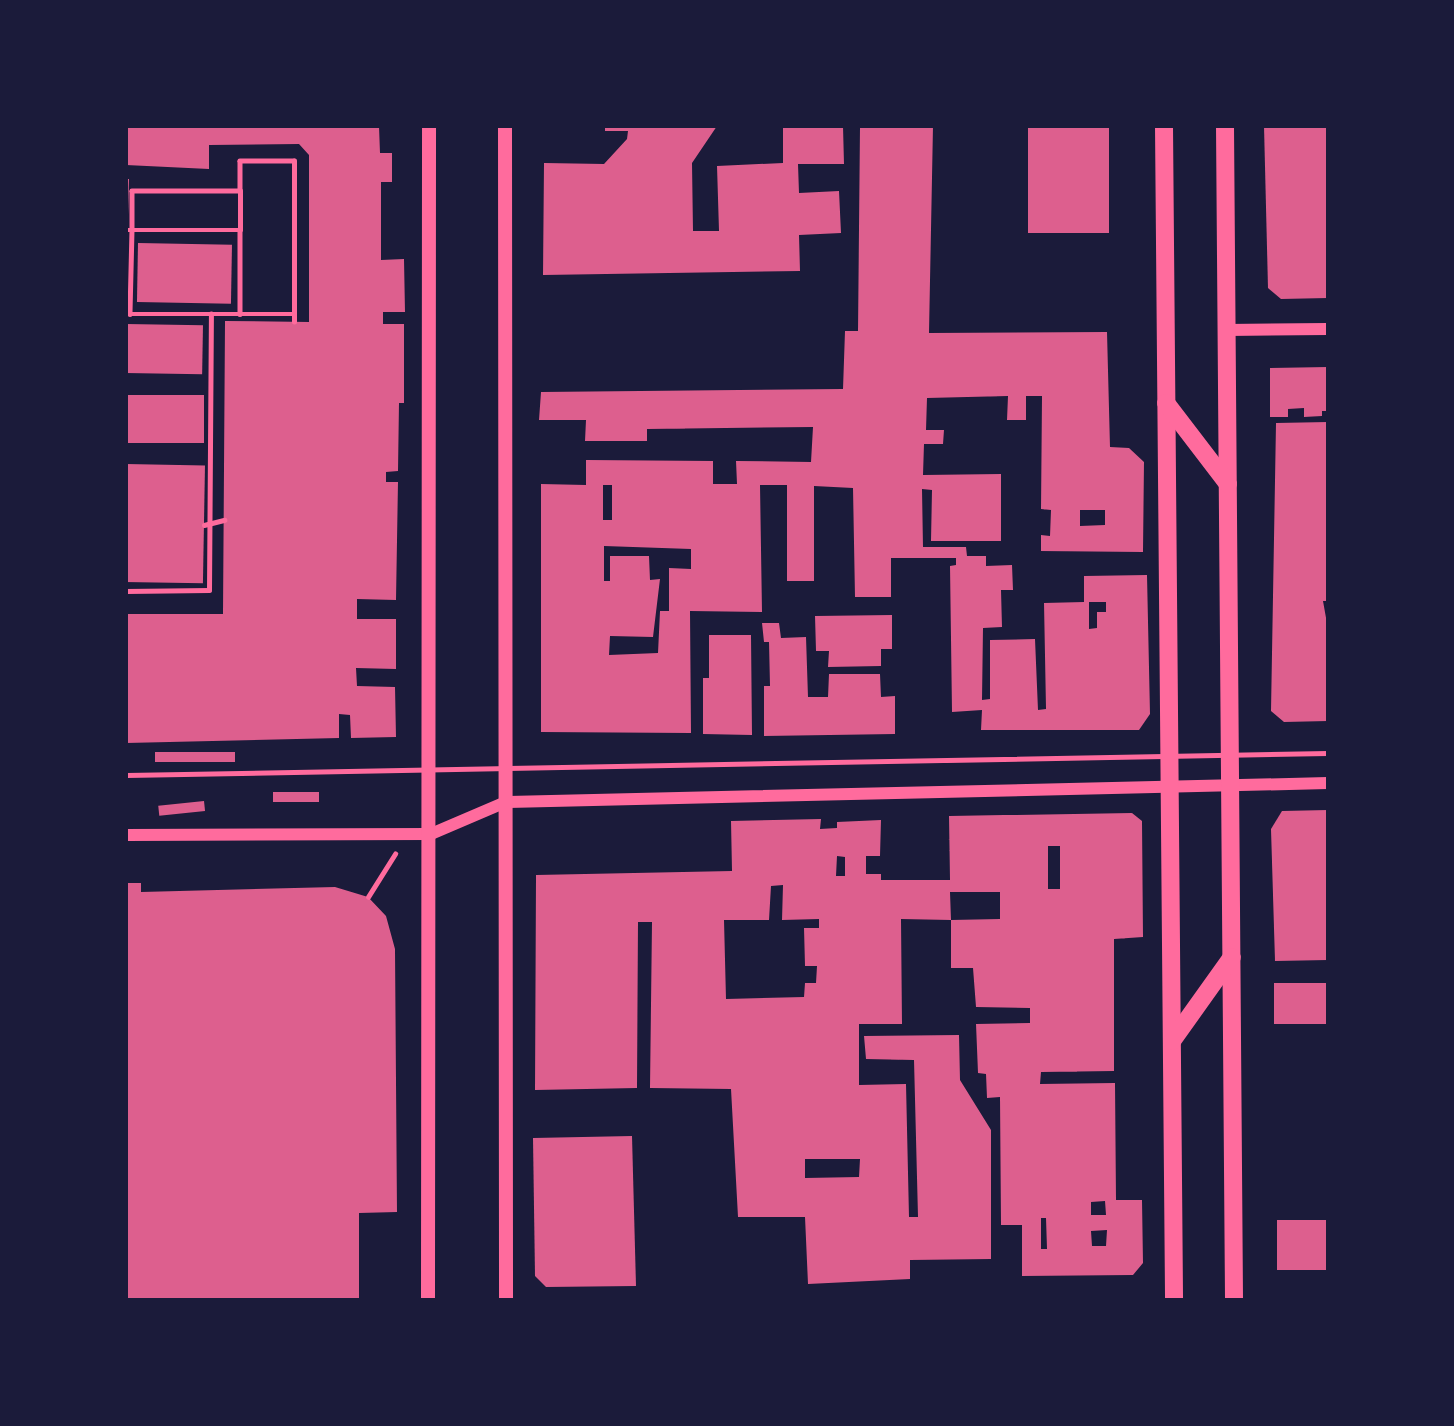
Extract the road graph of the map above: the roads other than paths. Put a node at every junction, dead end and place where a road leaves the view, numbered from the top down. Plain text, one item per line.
1 (429, 126) edge
2 (505, 126) edge
3 (1164, 126) edge
4 (1225, 126) edge
5 (1328, 329) edge
6 (1226, 330) junction
7 (1167, 403) junction
8 (1228, 484) junction
9 (1328, 753) edge
10 (1230, 755) junction
11 (1170, 756) junction
12 (505, 769) junction
13 (430, 770) junction
14 (126, 775) edge
15 (1328, 783) edge
16 (1230, 785) junction
17 (1170, 787) junction
18 (506, 802) junction
19 (431, 834) junction
20 (126, 835) edge
21 (1231, 957) junction
22 (1172, 1041) junction
23 (428, 1300) edge
24 (506, 1300) edge
25 (1174, 1300) edge
26 (1234, 1300) edge

1 - 13 main road
2 - 12 main road
3 - 7 main road
4 - 6 main road
5 - 6 street
6 - 8 main road
7 - 8 main road
7 - 11 main road
8 - 10 main road
9 - 10 lane
10 - 11 lane
10 - 16 main road
11 - 12 lane
11 - 17 main road
12 - 13 lane
12 - 18 main road
13 - 14 lane
13 - 19 main road
15 - 16 street
16 - 17 street
16 - 21 main road
17 - 18 street
17 - 22 main road
18 - 19 street
18 - 24 main road
19 - 20 street
19 - 23 main road
21 - 22 main road
21 - 26 main road
22 - 25 main road

